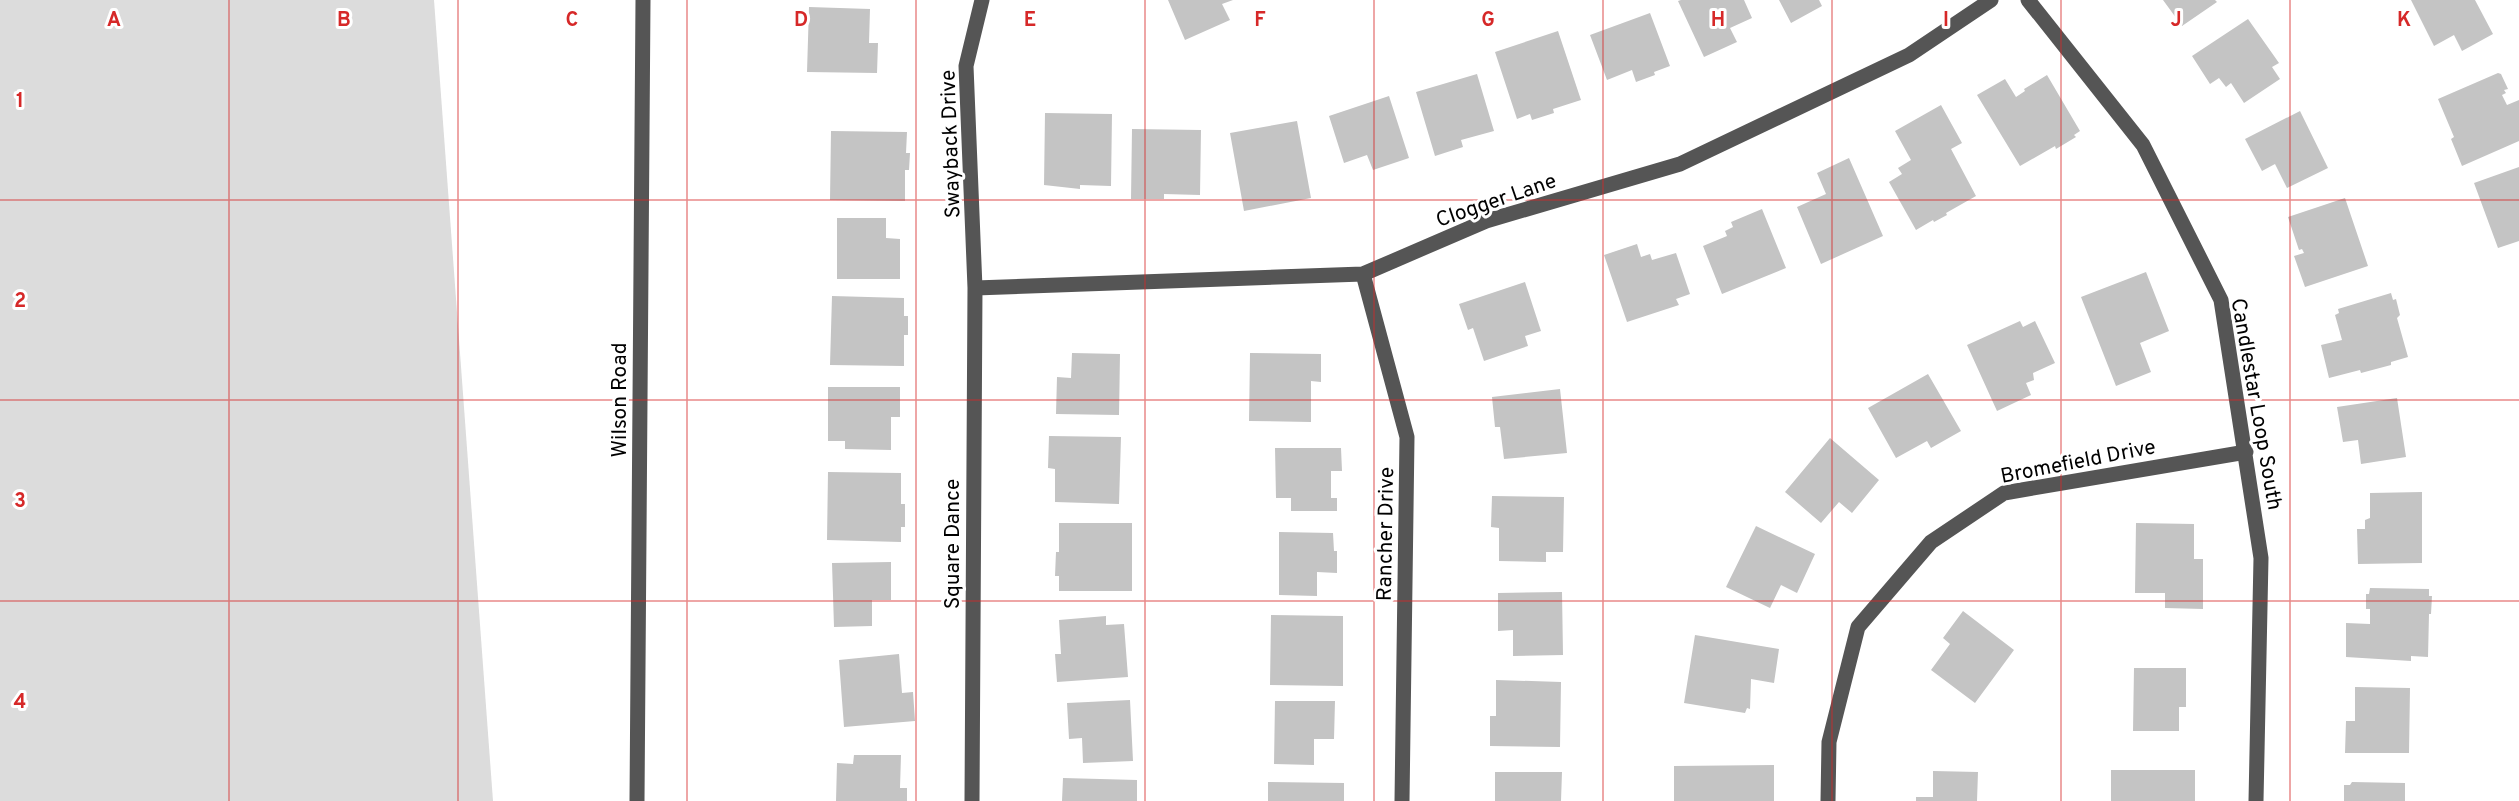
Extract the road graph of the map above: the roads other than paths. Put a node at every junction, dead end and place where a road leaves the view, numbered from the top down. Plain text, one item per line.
1 (643, 0) edge
2 (982, 0) edge
3 (1990, 0) edge
4 (2028, 0) edge
5 (1363, 274) junction
6 (975, 288) junction
7 (2246, 452) junction
8 (637, 801) edge
9 (972, 801) edge
10 (1402, 801) edge
11 (1828, 801) edge
12 (2256, 801) edge

1 - 8 street, Wilson Road
2 - 6 street, Swayback Drive
3 - 5 street, Clogger Lane
4 - 7 street, Candlestar Loop South
5 - 6 street, Clogger Lane
5 - 10 street, Rancher Drive
6 - 9 street, Square Dance
7 - 11 street, Bromefield Drive
7 - 12 street, Candlestar Loop South

